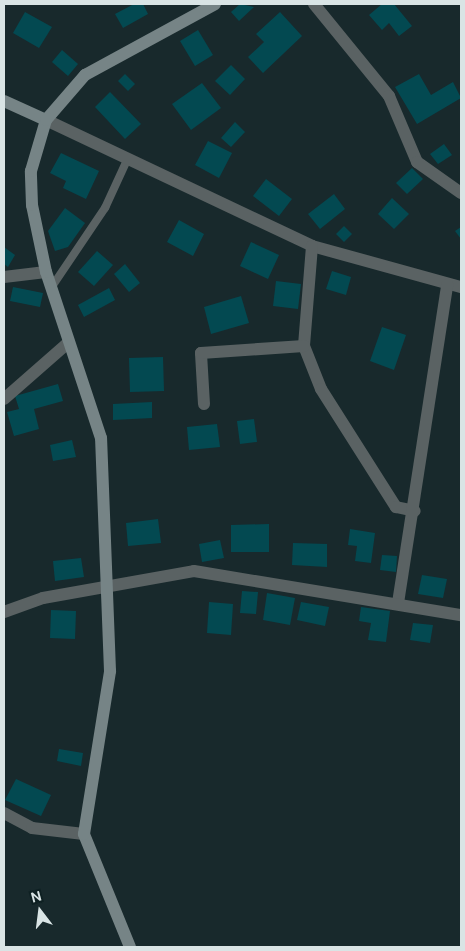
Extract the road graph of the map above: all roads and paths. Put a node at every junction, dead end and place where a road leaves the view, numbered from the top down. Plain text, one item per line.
1 (215, 4) edge
2 (314, 4) edge
3 (4, 100) edge
4 (46, 120) junction
5 (128, 158) junction
6 (461, 193) edge
7 (312, 246) junction
8 (46, 272) junction
9 (4, 277) edge
10 (447, 285) junction
11 (461, 287) edge
12 (51, 288) junction
13 (69, 342) junction
14 (304, 346) junction
15 (4, 399) edge
16 (204, 404) dead end
17 (416, 511) junction
18 (108, 588) junction
19 (398, 603) junction
20 (4, 612) edge
21 (461, 615) edge
22 (4, 814) edge
23 (84, 834) junction
24 (130, 947) edge

1 - 4 street
2 - 6 street
3 - 4 street
4 - 5 street
4 - 8 street
5 - 7 street
5 - 12 lane
7 - 10 street
7 - 14 street
8 - 9 street
8 - 12 street
10 - 11 street
10 - 17 street
12 - 13 street
13 - 15 street
13 - 18 street
14 - 16 street
14 - 17 street
17 - 19 street
18 - 19 street
18 - 20 street
18 - 23 street
19 - 21 street
22 - 23 street
23 - 24 street

